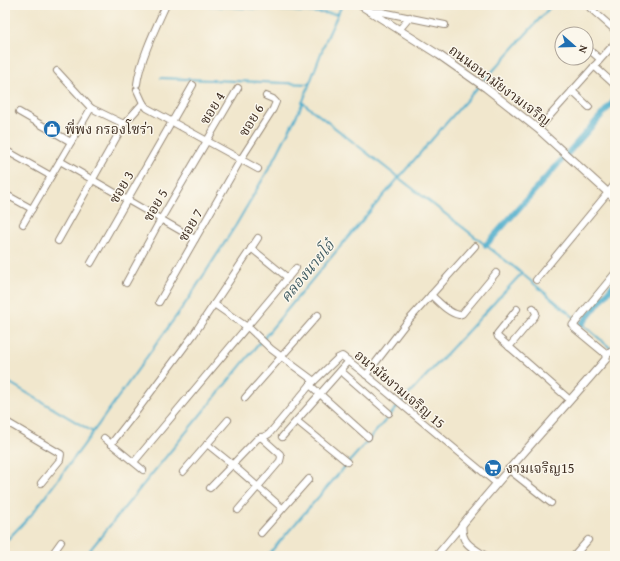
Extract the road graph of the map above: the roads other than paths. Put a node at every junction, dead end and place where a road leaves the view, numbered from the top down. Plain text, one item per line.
1 (166, 5) edge
2 (360, 5) edge
3 (590, 8) dead end
4 (371, 12) junction
5 (410, 18) junction
6 (446, 25) dead end
7 (399, 30) junction
8 (615, 30) edge
9 (615, 43) edge
10 (594, 54) edge
11 (600, 59) junction
12 (594, 66) junction
13 (57, 71) dead end
14 (193, 85) dead end
15 (615, 85) edge
16 (238, 88) dead end
17 (572, 91) junction
18 (266, 96) dead end
19 (143, 104) junction
20 (589, 107) dead end
21 (91, 108) junction
22 (20, 112) dead end
23 (173, 123) junction
24 (124, 124) junction
25 (538, 129) junction
26 (207, 141) junction
27 (71, 142) junction
28 (5, 150) edge
29 (241, 159) junction
30 (60, 161) junction
31 (258, 169) dead end
32 (51, 176) junction
33 (93, 179) junction
34 (615, 184) edge
35 (609, 192) junction
36 (5, 194) edge
37 (615, 198) edge
38 (128, 200) junction
39 (32, 209) junction
40 (161, 219) junction
41 (23, 224) dead end
42 (258, 238) dead end
43 (195, 239) junction
44 (58, 241) dead end
45 (474, 246) dead end
46 (251, 248) junction
47 (91, 263) dead end
48 (296, 268) dead end
49 (496, 273) dead end
50 (615, 274) edge
51 (288, 278) junction
52 (536, 280) dead end
53 (126, 283) dead end
54 (431, 295) junction
55 (159, 302) dead end
56 (214, 304) junction
57 (533, 308) dead end
58 (516, 309) dead end
59 (318, 315) dead end
60 (247, 327) junction
61 (509, 347) junction
62 (615, 348) edge
63 (606, 356) junction
64 (282, 357) junction
65 (615, 357) edge
66 (349, 361) junction
67 (340, 371) junction
68 (366, 375) junction
69 (312, 383) junction
70 (320, 395) junction
71 (245, 398) dead end
72 (570, 400) junction
73 (389, 413) dead end
74 (228, 420) dead end
75 (297, 420) junction
76 (5, 421) edge
77 (261, 437) junction
78 (282, 437) dead end
79 (368, 437) dead end
80 (104, 438) dead end
81 (111, 444) junction
82 (207, 444) junction
83 (134, 462) junction
84 (347, 462) dead end
85 (233, 465) junction
86 (508, 469) junction
87 (143, 470) dead end
88 (183, 472) dead end
89 (309, 479) dead end
90 (41, 483) dead end
91 (496, 483) junction
92 (258, 487) junction
93 (210, 488) dead end
94 (551, 503) dead end
95 (282, 508) junction
96 (238, 510) dead end
97 (462, 525) junction
98 (261, 533) dead end
99 (588, 540) dead end
100 (61, 542) dead end
101 (576, 555) edge
102 (51, 556) edge
103 (436, 556) edge
104 (485, 556) edge

1 - 19 street
2 - 4 street, ถนนอนามัยงามเจริญ
3 - 8 street
4 - 5 street
4 - 7 street, ถนนอนามัยงามเจริญ
5 - 6 street
5 - 7 street
7 - 25 street, ถนนอนามัยงามเจริญ
9 - 11 street
10 - 11 street
11 - 12 street
12 - 15 street
12 - 17 street
13 - 21 street
14 - 23 street, ซอย 3
16 - 26 street, ซอย 4
17 - 20 street
17 - 25 street
18 - 29 street, ซอย 6
19 - 23 street
19 - 24 street
21 - 24 street
21 - 27 street
22 - 27 street
23 - 26 street
23 - 38 street, ซอย 3
24 - 33 street
25 - 35 street, ถนนอนามัยงามเจริญ
26 - 29 street
26 - 40 street, ซอย 5
27 - 30 street
28 - 32 street
29 - 31 street
29 - 43 street, ซอย 7
30 - 32 street
30 - 33 street
32 - 39 street
33 - 38 street
33 - 44 street
34 - 35 street
35 - 37 street, ถนนอนามัยงามเจริญ
35 - 52 street
36 - 39 street
38 - 40 street
38 - 47 street, ซอย 3
39 - 41 street
40 - 43 street
40 - 53 street, ซอย 5
42 - 46 street
43 - 55 street, ซอย 7
45 - 54 street
46 - 51 street
46 - 56 street
48 - 51 street
49 - 54 street
50 - 63 street
51 - 60 street
54 - 68 street
56 - 60 street
56 - 81 street
57 - 61 street
58 - 61 street
59 - 64 street
60 - 64 street
60 - 83 street
61 - 72 street
62 - 63 street
63 - 65 street
63 - 72 street
64 - 69 street
64 - 71 street
66 - 67 street
66 - 68 street, อนามัยงามเจริญ 15
66 - 69 street, อนามัยงามเจริญ 15
67 - 70 street
67 - 73 street
68 - 91 street, อนามัยงามเจริญ 15
69 - 70 street
69 - 77 street, อนามัยงามเจริญ 15
70 - 75 street
70 - 79 street
72 - 86 street
74 - 82 street
75 - 78 street
75 - 84 street
76 - 90 street
77 - 85 street, อนามัยงามเจริญ 15
77 - 92 street
80 - 81 street
81 - 83 street
82 - 85 street
82 - 88 street
83 - 87 street
85 - 92 street
85 - 93 street, อนามัยงามเจริญ 15
86 - 91 street
86 - 94 street
89 - 95 street
91 - 97 street
92 - 95 street
92 - 96 street
95 - 98 street
97 - 103 street
97 - 104 street
99 - 101 street
100 - 102 street

